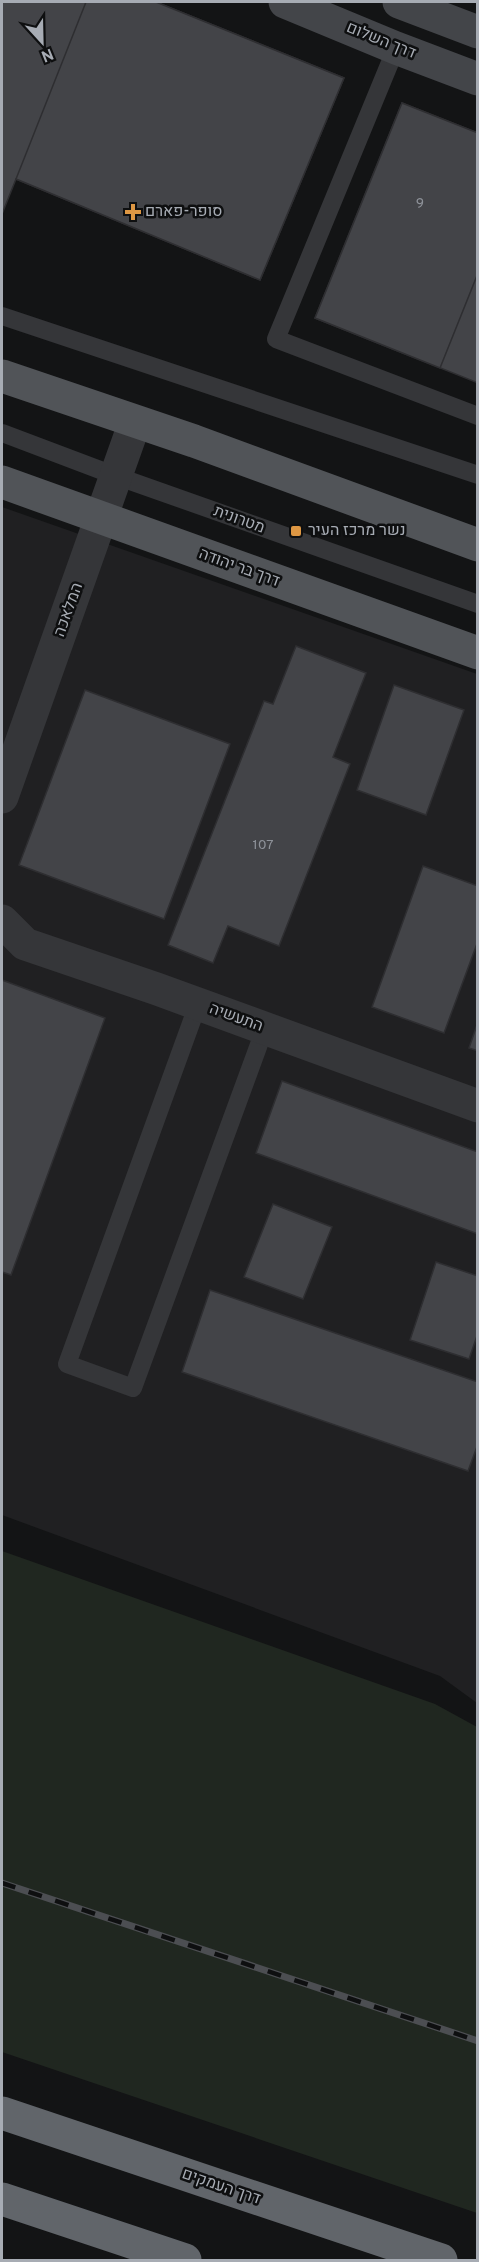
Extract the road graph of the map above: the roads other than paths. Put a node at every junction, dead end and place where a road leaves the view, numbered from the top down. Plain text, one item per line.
1 (285, 2) edge
2 (399, 2) edge
3 (477, 32) edge
4 (396, 48) junction
5 (477, 79) edge
6 (2, 316) edge
7 (2, 376) edge
8 (477, 416) edge
9 (135, 422) junction
10 (2, 433) edge
11 (477, 475) edge
12 (116, 476) junction
13 (2, 482) edge
14 (101, 519) junction
15 (477, 545) edge
16 (477, 604) edge
17 (477, 653) edge
18 (2, 797) edge
19 (2, 921) edge
20 (198, 1004) junction
21 (265, 1028) junction
22 (477, 1106) edge
23 (2, 2113) edge
24 (2, 2199) edge
25 (185, 2260) edge
26 (441, 2260) edge

1 - 4 street, דרך השלום
2 - 3 street
4 - 5 street, דרך השלום
4 - 8 lane
6 - 11 lane
7 - 9 main road
9 - 12 street, המלאכה
9 - 15 main road
10 - 12 lane, מטרונית
12 - 14 street, המלאכה
12 - 16 lane, מטרונית
13 - 14 main road, דרך בר יהודה
14 - 17 main road, דרך בר יהודה
14 - 18 street, המלאכה
19 - 20 street, התעשיה
20 - 21 street, התעשיה
20 - 21 lane
21 - 22 street, התעשיה
23 - 26 highway, דרך העמקים
24 - 25 highway

